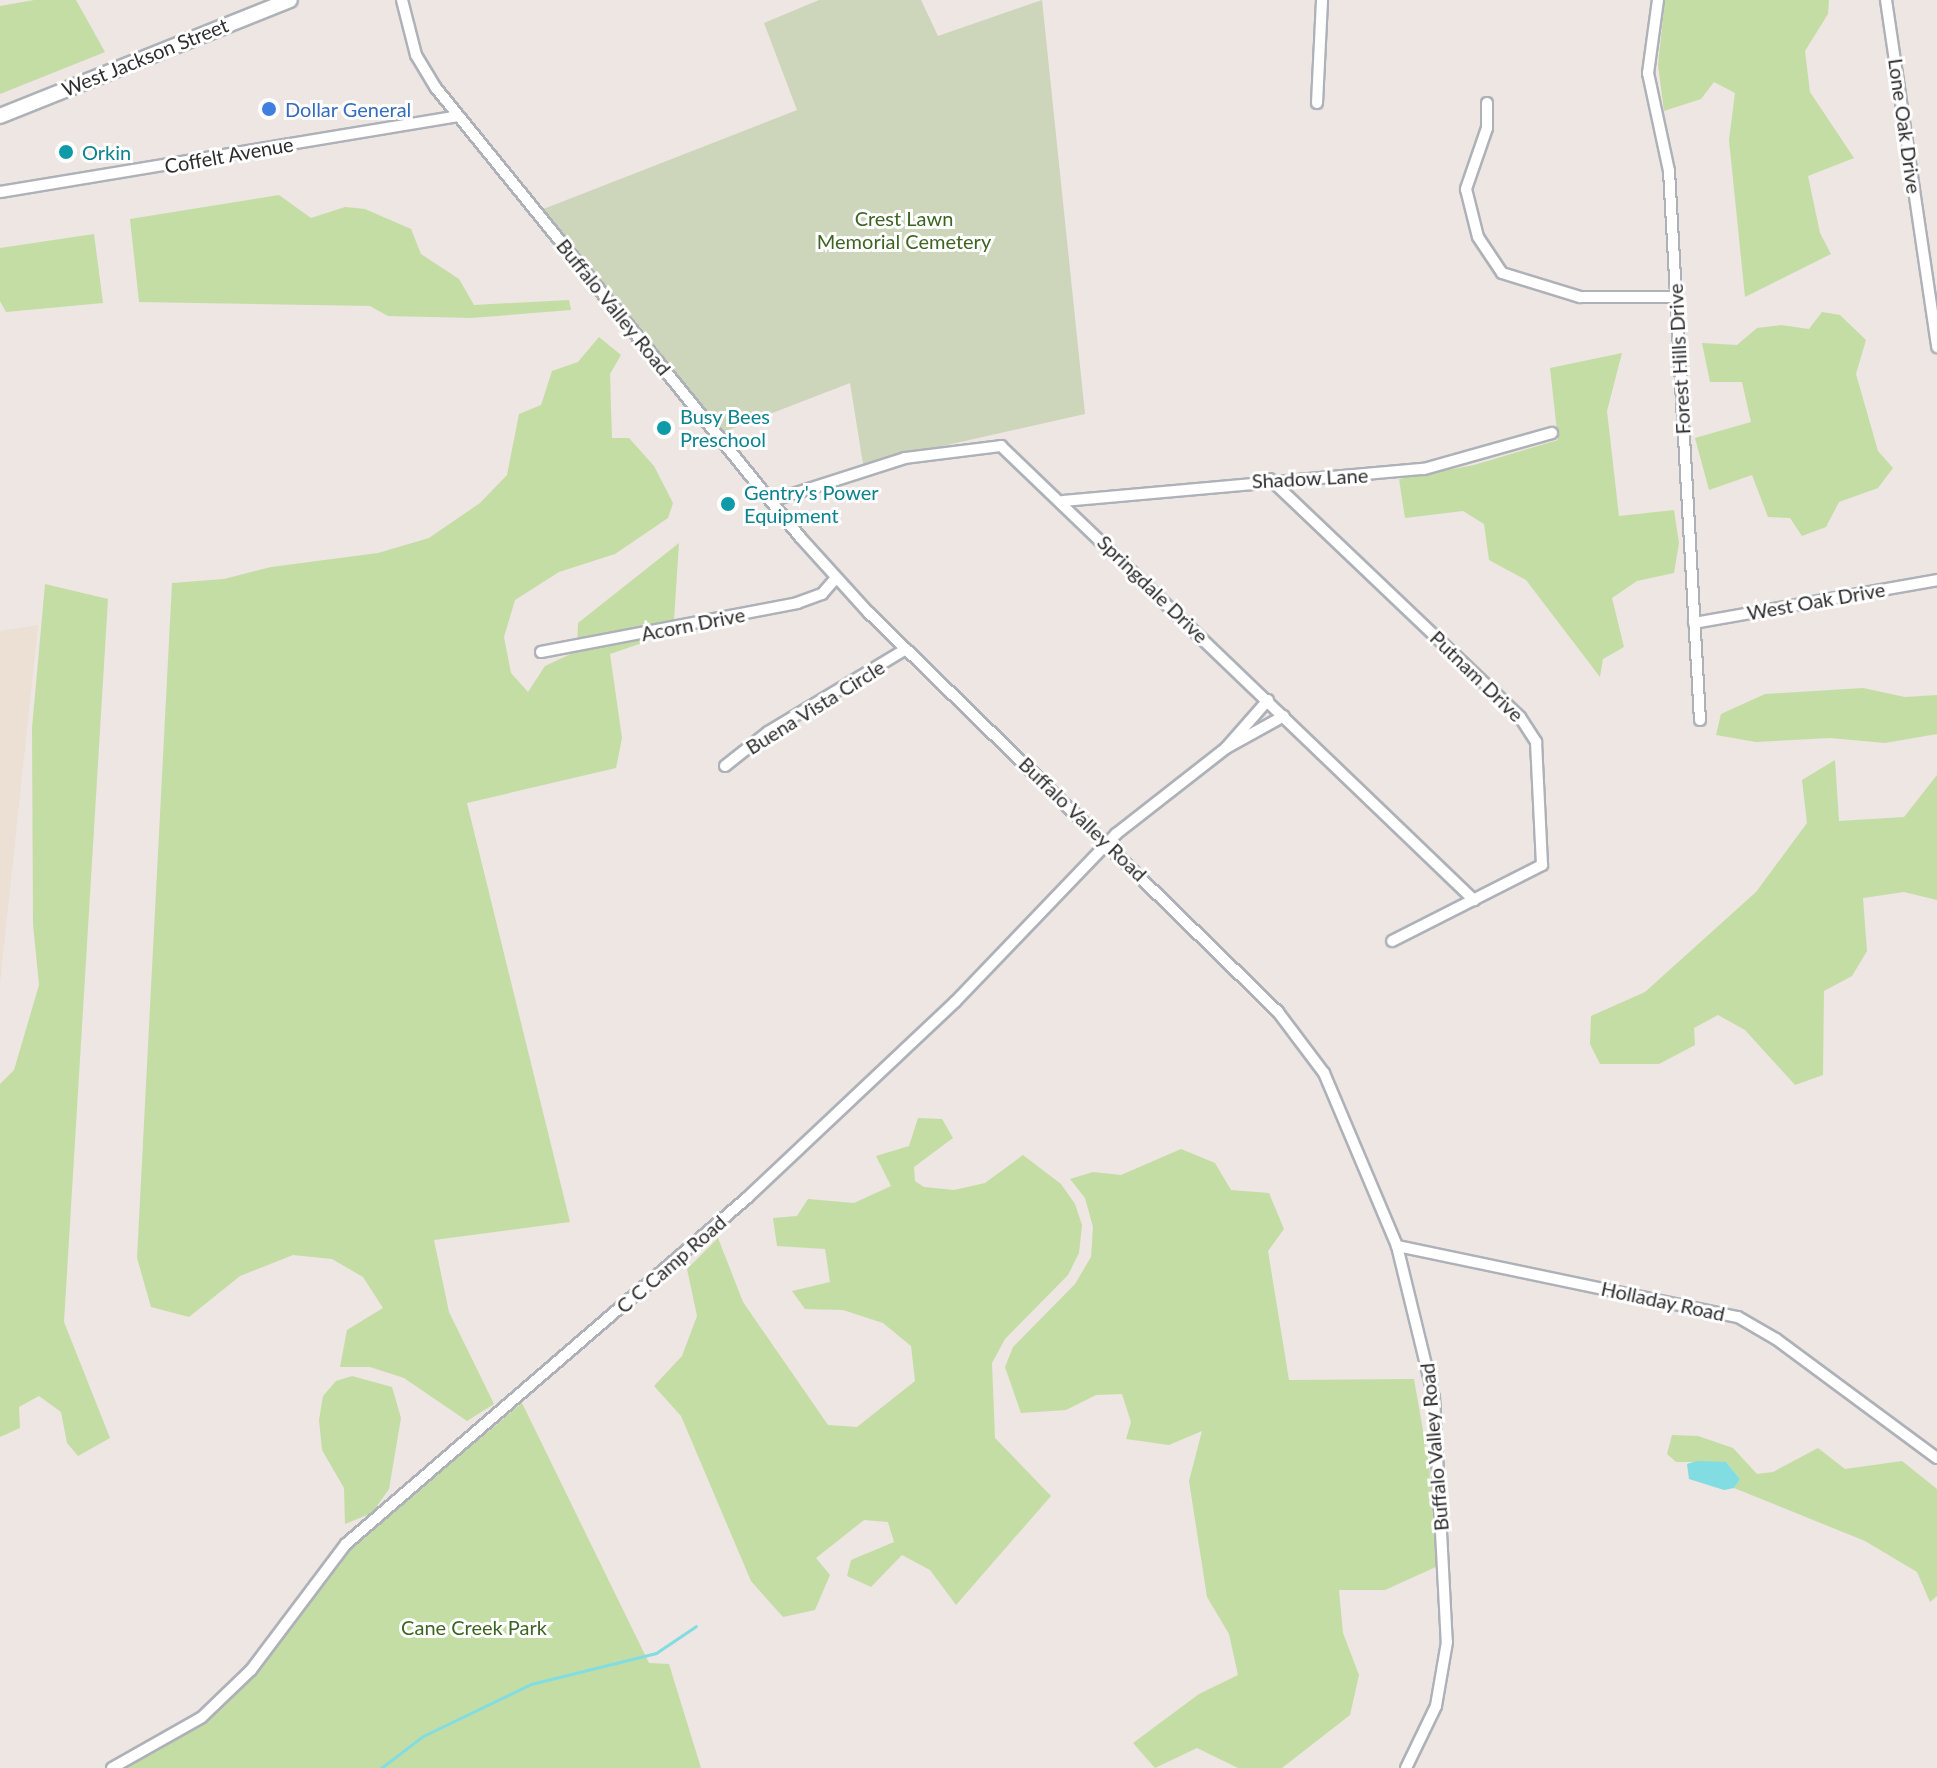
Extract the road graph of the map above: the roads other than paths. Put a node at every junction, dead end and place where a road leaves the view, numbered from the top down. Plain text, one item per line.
1 (290, 0) edge
2 (402, 0) edge
3 (1322, 0) edge
4 (1658, 0) edge
5 (1887, 0) edge
6 (1317, 103) dead end
7 (1487, 103) dead end
8 (0, 116) edge
9 (458, 116) junction
10 (0, 192) edge
11 (1676, 297) junction
12 (1937, 347) edge
13 (1552, 433) dead end
14 (1270, 479) junction
15 (771, 501) junction
16 (1063, 501) junction
17 (836, 578) junction
18 (1937, 580) edge
19 (1694, 623) junction
20 (906, 649) junction
21 (541, 652) dead end
22 (1268, 700) junction
23 (1284, 716) junction
24 (1700, 720) dead end
25 (1226, 748) junction
26 (725, 766) dead end
27 (1109, 843) junction
28 (1474, 900) junction
29 (1392, 941) dead end
30 (1397, 1246) junction
31 (1937, 1458) edge
32 (112, 1768) edge
33 (1406, 1768) edge

1 - 8 street, West Jackson Street
2 - 9 street, Buffalo Valley Road
3 - 6 street
4 - 11 street, Forest Hills Drive
5 - 12 street, Lone Oak Drive
7 - 11 street
9 - 10 street, Coffelt Avenue
9 - 15 street, Buffalo Valley Road
11 - 19 street, Forest Hills Drive
13 - 14 street, Shadow Lane
14 - 16 street, Shadow Lane
14 - 28 street, Putnam Drive
15 - 16 street, Springdale Drive
15 - 17 street, Buffalo Valley Road
16 - 22 street, Springdale Drive
17 - 20 street, Buffalo Valley Road
17 - 21 street, Acorn Drive
18 - 19 street, West Oak Drive
19 - 24 street, Forest Hills Drive
20 - 26 street, Buena Vista Circle
20 - 27 street, Buffalo Valley Road
22 - 23 street, Springdale Drive
22 - 25 street
23 - 25 street
23 - 28 street, Springdale Drive
25 - 27 street, C C Camp Road
27 - 30 street, Buffalo Valley Road
27 - 32 street, C C Camp Road
28 - 29 street, Putnam Drive
30 - 31 street, Holladay Road
30 - 33 street, Buffalo Valley Road

